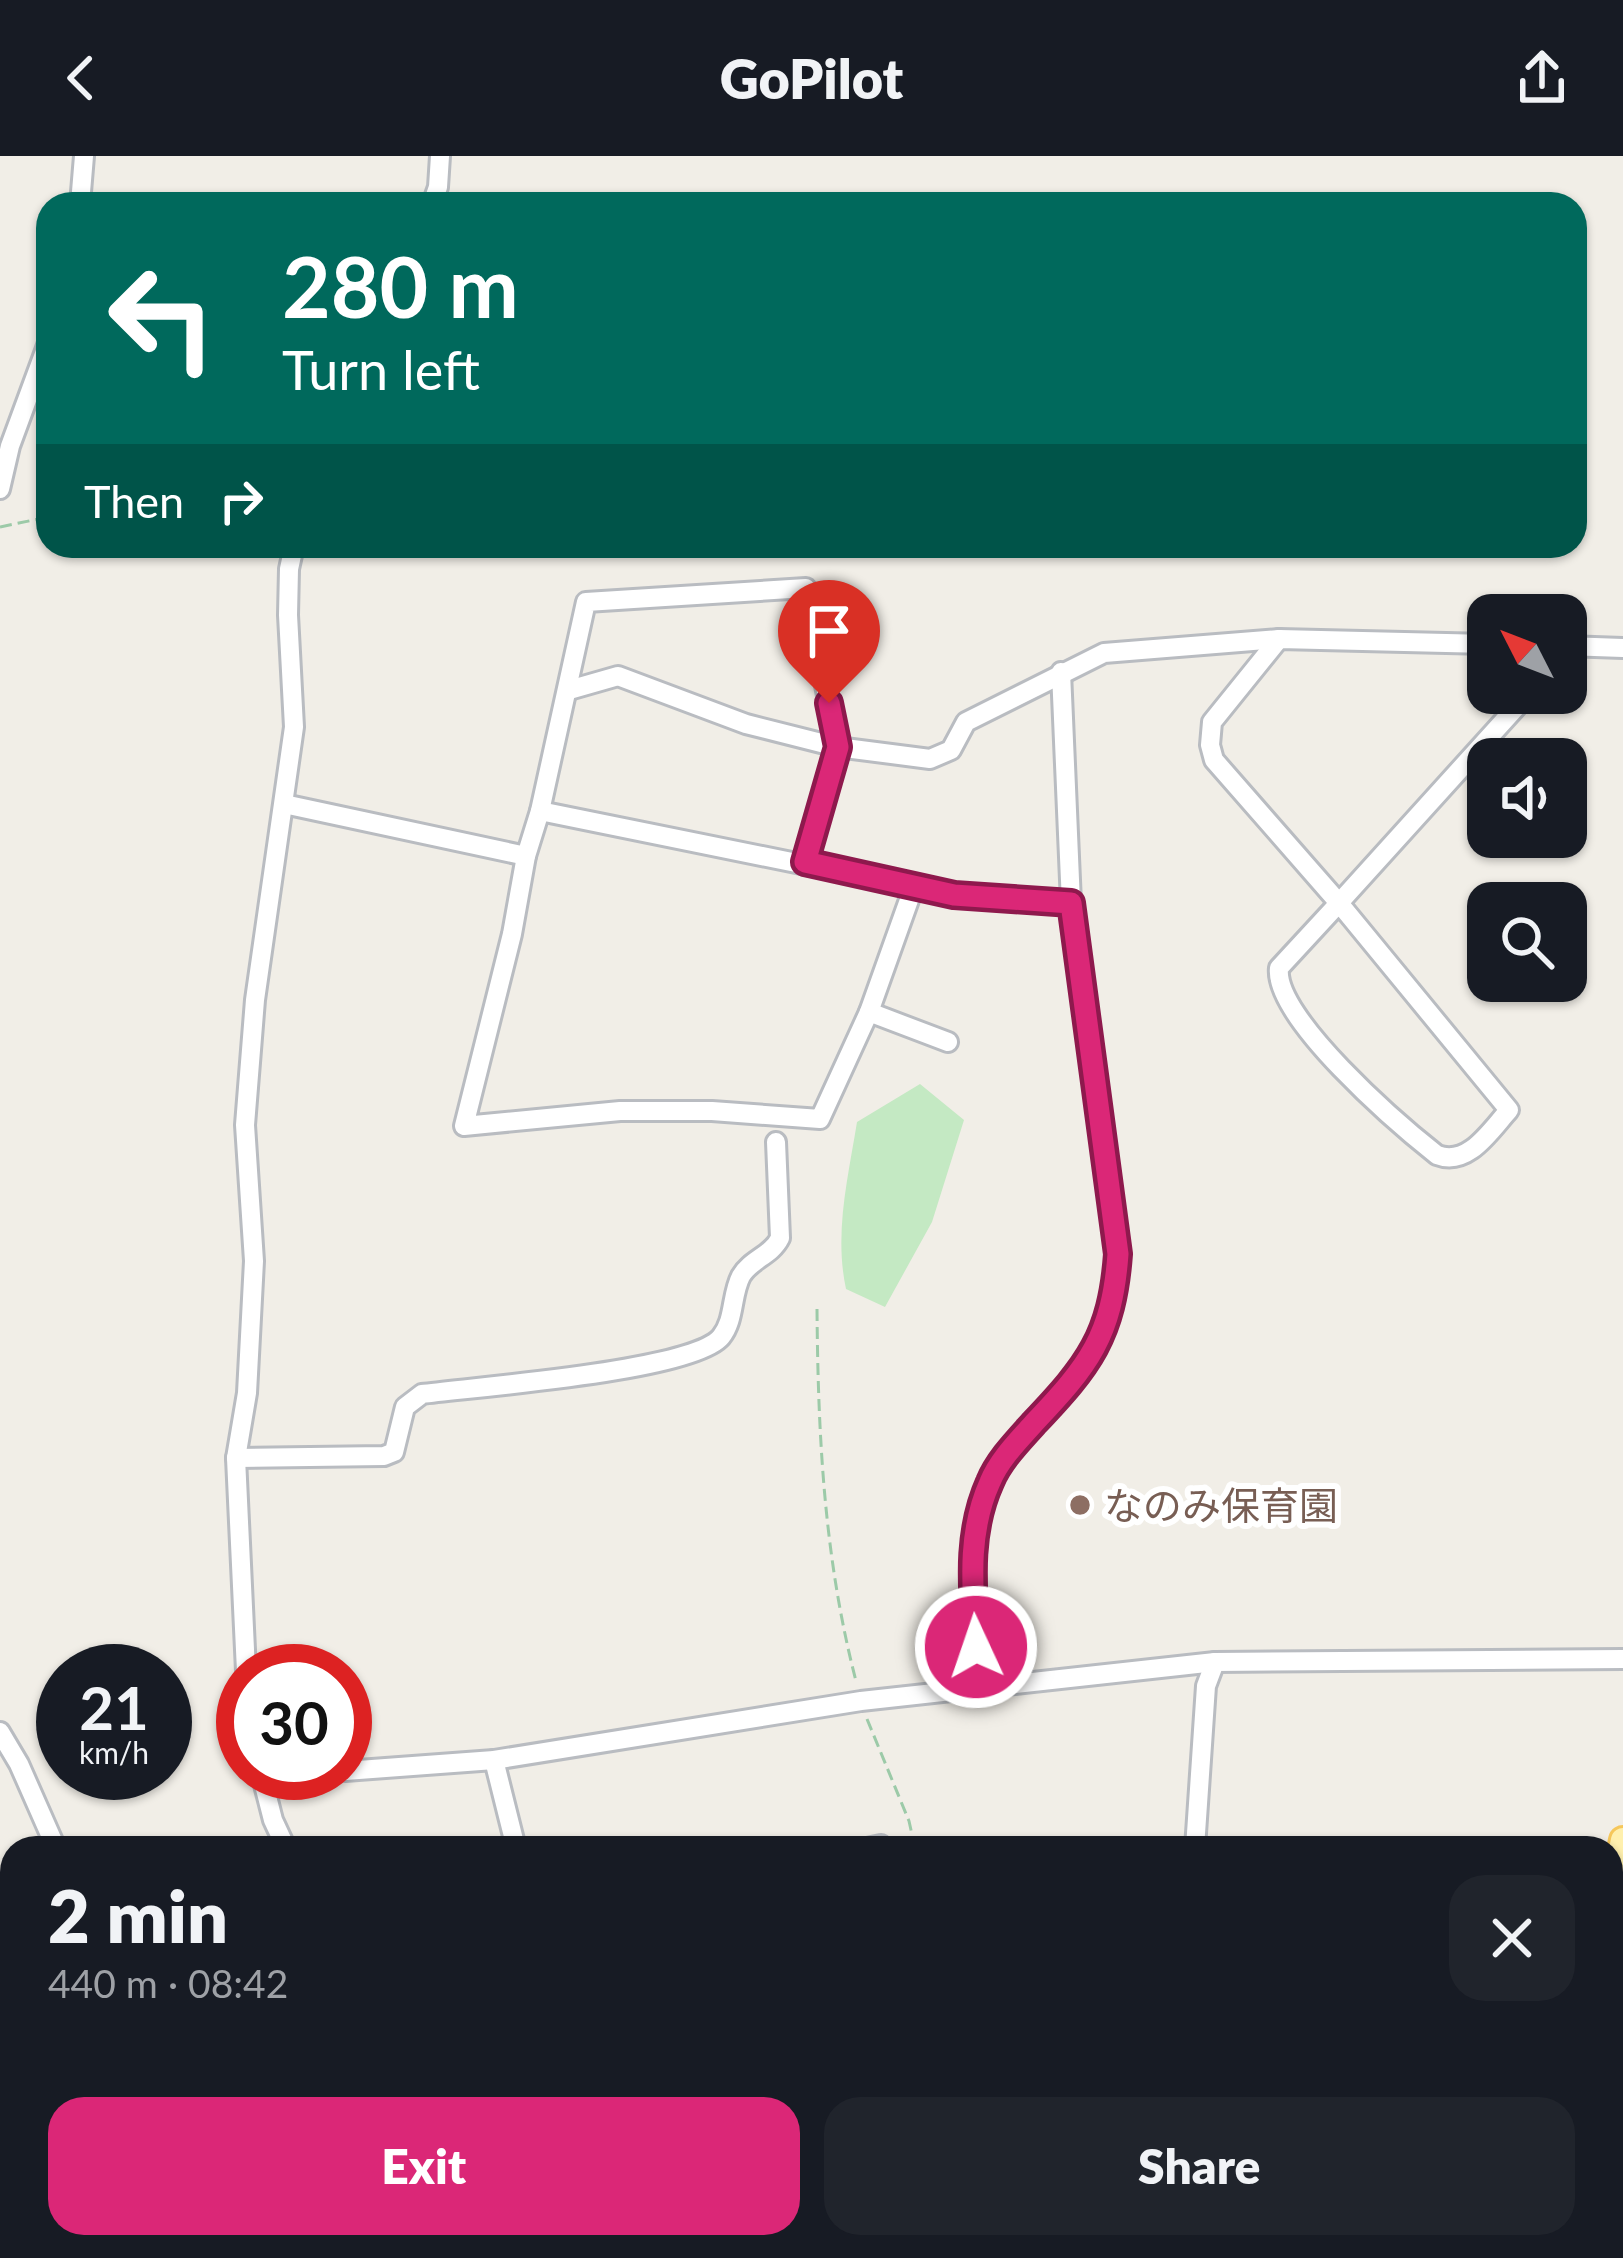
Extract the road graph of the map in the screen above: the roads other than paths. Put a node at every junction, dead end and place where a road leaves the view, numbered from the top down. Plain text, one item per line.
1 (85, 156) edge
2 (440, 156) edge
3 (81, 192) edge
4 (436, 192) edge
5 (36, 376) edge
6 (0, 489) edge
7 (291, 558) edge
8 (1279, 639) junction
9 (1467, 643) edge
10 (1587, 648) edge
11 (1623, 648) edge
12 (1061, 672) junction
13 (569, 690) junction
14 (1509, 714) edge
15 (838, 747) junction
16 (284, 804) junction
17 (540, 811) junction
18 (526, 856) junction
19 (805, 862) junction
20 (914, 886) junction
21 (1071, 903) junction
22 (1339, 903) junction
23 (869, 1012) junction
24 (948, 1042) dead end
25 (776, 1142) dead end
26 (236, 1458) junction
27 (245, 1644) edge
28 (1623, 1659) edge
29 (1215, 1662) junction
30 (978, 1688) junction
31 (0, 1732) edge
32 (494, 1760) junction
33 (372, 1769) edge
34 (268, 1800) edge
35 (51, 1836) edge
36 (280, 1836) edge
37 (513, 1836) edge
38 (1196, 1836) edge

1 - 3 street
2 - 4 street
5 - 6 street
7 - 16 street
8 - 9 street
8 - 12 street
8 - 22 street
10 - 11 street
12 - 15 street
12 - 21 street
13 - 15 street
13 - 15 street
13 - 17 street
14 - 22 street
15 - 19 street
16 - 18 street
16 - 26 street
17 - 18 street
17 - 19 street
18 - 23 street
19 - 20 street
20 - 21 street
20 - 23 street
21 - 30 street
22 - 22 street
23 - 24 street
25 - 26 street
26 - 27 street
28 - 29 street
29 - 30 street
29 - 38 street
30 - 32 street
31 - 35 street
32 - 33 street
32 - 37 street
34 - 36 street

